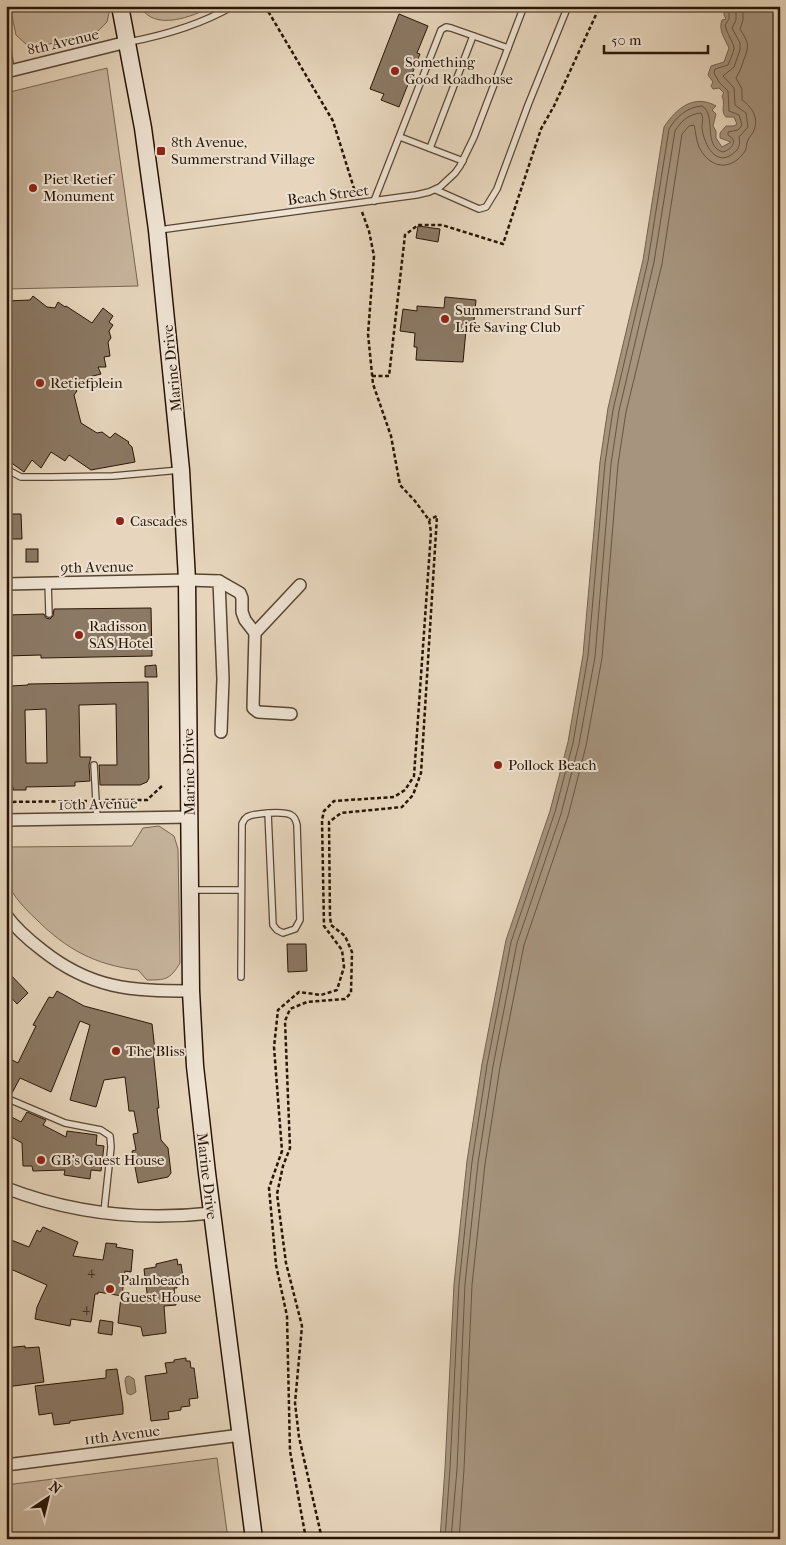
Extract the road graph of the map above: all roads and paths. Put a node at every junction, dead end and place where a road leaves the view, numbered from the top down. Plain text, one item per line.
1 (120, 6) edge
2 (233, 6) edge
3 (264, 6) edge
4 (524, 6) edge
5 (568, 6) edge
6 (600, 6) edge
7 (473, 36) junction
8 (6, 39) edge
9 (127, 42) junction
10 (508, 48) junction
11 (9, 71) edge
12 (400, 137) junction
13 (430, 148) junction
14 (463, 161) junction
15 (436, 190) junction
16 (374, 201) junction
17 (358, 203) junction
18 (157, 230) junction
19 (372, 376) junction
20 (6, 469) edge
21 (181, 470) junction
22 (429, 520) junction
23 (187, 580) junction
24 (219, 581) junction
25 (48, 582) junction
26 (6, 584) edge
27 (300, 585) dead end
28 (49, 614) dead end
29 (255, 633) junction
30 (291, 714) dead end
31 (221, 732) dead end
32 (94, 765) dead end
33 (268, 813) junction
34 (190, 817) junction
35 (97, 819) junction
36 (6, 820) edge
37 (190, 890) junction
38 (240, 890) junction
39 (6, 916) edge
40 (241, 977) dead end
41 (191, 991) junction
42 (6, 1098) edge
43 (6, 1188) edge
44 (212, 1213) junction
45 (104, 1214) junction
46 (241, 1435) junction
47 (6, 1465) edge
48 (254, 1539) edge
49 (306, 1539) edge
50 (322, 1539) edge

1 - 9 main road, Marine Drive
2 - 9 lane
3 - 17 path
4 - 10 lane, Beach Street
5 - 15 lane
6 - 19 path
7 - 10 lane
7 - 12 lane
7 - 13 lane
8 - 11 lane
9 - 11 street, 8th Avenue
9 - 18 main road, Marine Drive
10 - 14 lane, Beach Street
12 - 13 lane
12 - 16 lane
13 - 14 lane
14 - 15 lane, Beach Street
15 - 16 lane, Beach Street
16 - 17 lane, Beach Street
17 - 18 lane, Beach Street
17 - 19 path
18 - 21 main road, Marine Drive
19 - 22 path
20 - 21 lane
21 - 23 main road, Marine Drive
22 - 49 path
22 - 50 path
23 - 24 street, 9th Avenue
23 - 25 street, 9th Avenue
23 - 34 main road, Marine Drive
24 - 29 street
24 - 31 street
25 - 26 street, 9th Avenue
25 - 28 lane
27 - 29 street
29 - 30 street
32 - 35 lane
33 - 33 lane
33 - 38 lane
34 - 35 street, 10th Avenue
34 - 37 main road, Marine Drive
35 - 36 street, 10th Avenue
37 - 38 lane
37 - 41 main road, Marine Drive
38 - 40 lane
39 - 41 street
41 - 44 main road, Marine Drive
42 - 45 lane
43 - 45 street
44 - 45 street
44 - 46 main road, Marine Drive
46 - 47 street, 11th Avenue
46 - 48 main road, Marine Drive

